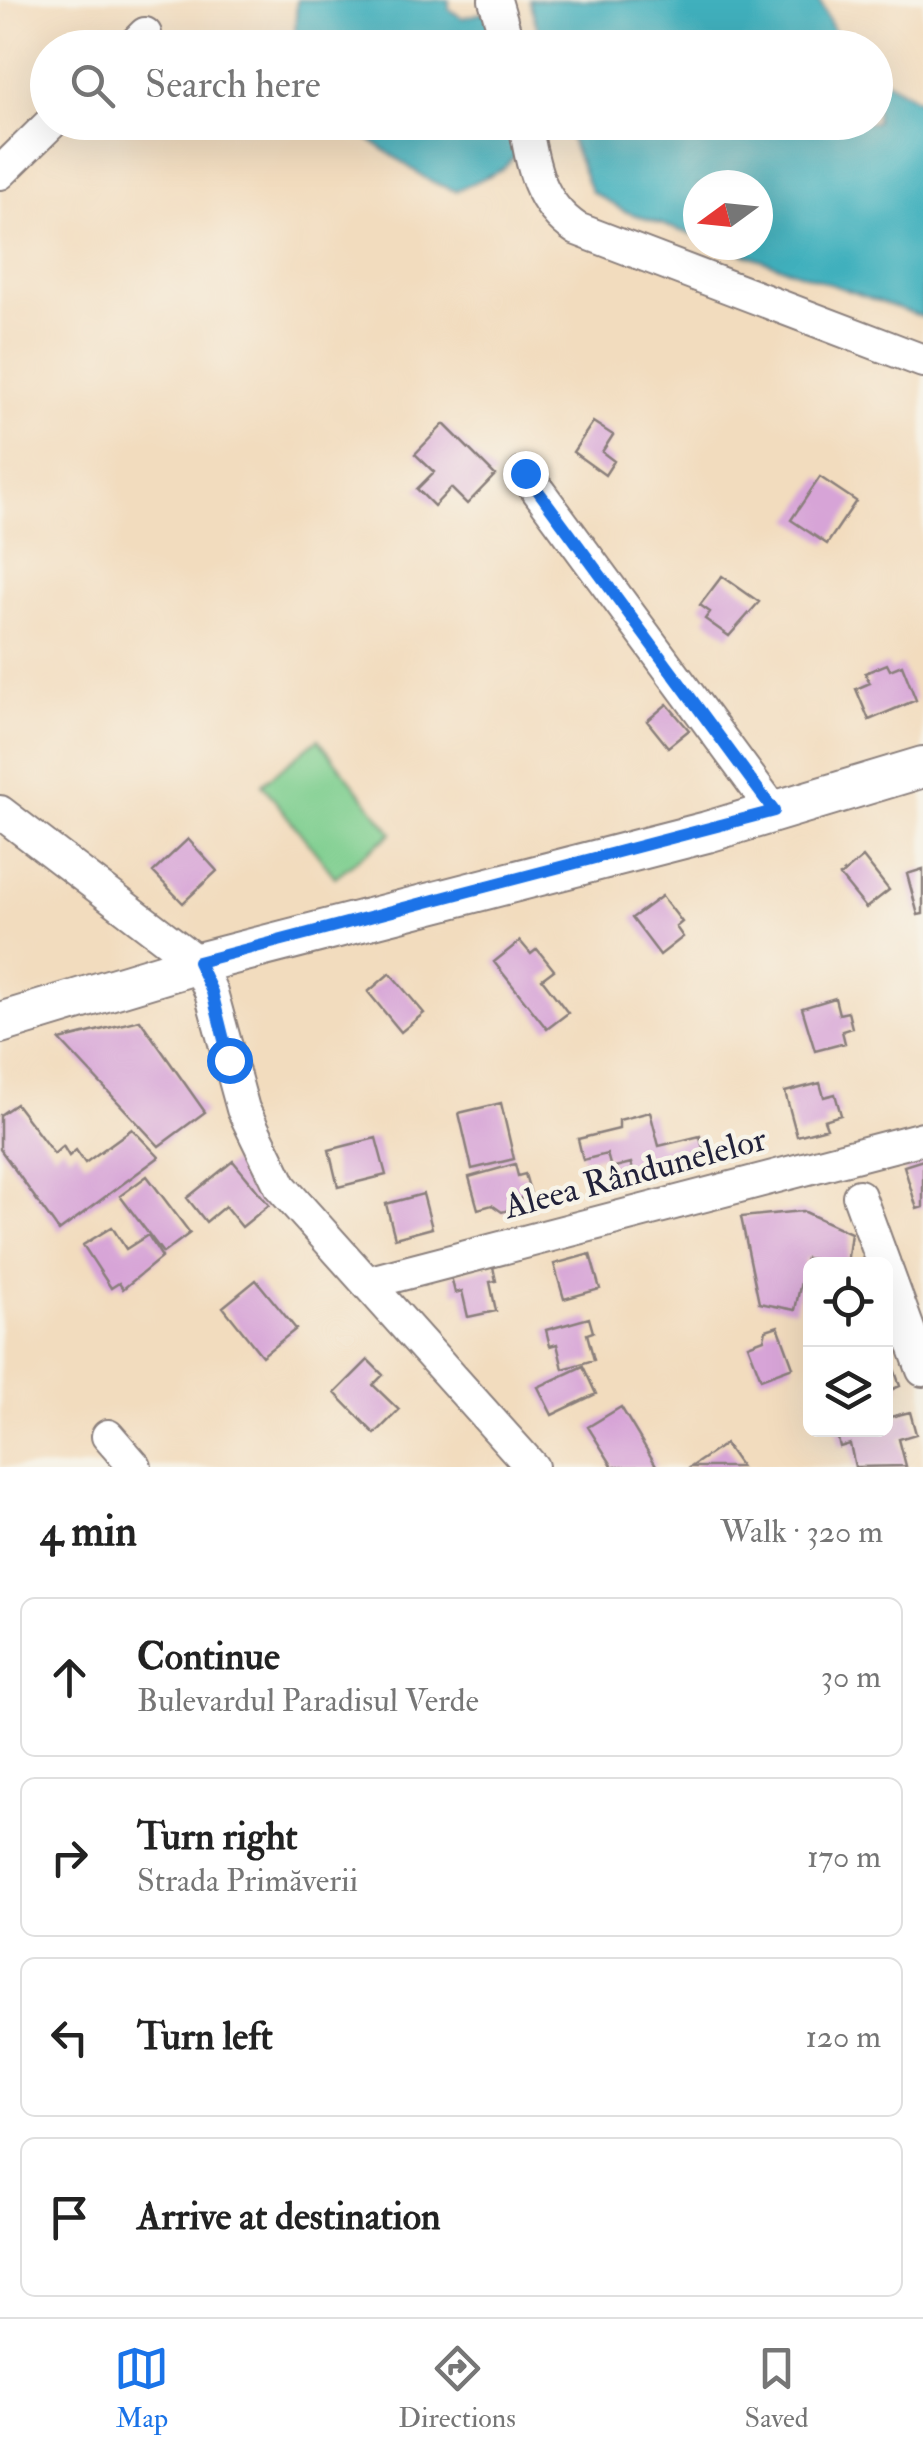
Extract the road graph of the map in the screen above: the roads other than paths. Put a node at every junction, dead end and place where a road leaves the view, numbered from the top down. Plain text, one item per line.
1 (495, 0) edge
2 (504, 30) edge
3 (34, 140) edge
4 (530, 140) edge
5 (0, 173) edge
6 (923, 361) edge
7 (525, 473) dead end
8 (923, 766) edge
9 (774, 811) junction
10 (0, 812) edge
11 (198, 962) junction
12 (0, 1024) edge
13 (923, 1138) edge
14 (859, 1196) dead end
15 (882, 1257) edge
16 (366, 1283) junction
17 (893, 1288) edge
18 (923, 1370) edge
19 (108, 1436) dead end
20 (135, 1467) edge
21 (532, 1467) edge

1 - 2 street
3 - 5 street
4 - 6 street
7 - 9 street
8 - 9 main road
9 - 11 main road
10 - 11 street
11 - 12 main road
11 - 16 street
13 - 16 street, Aleea Rândunelelor
14 - 15 street
16 - 21 street
17 - 18 street
19 - 20 street

